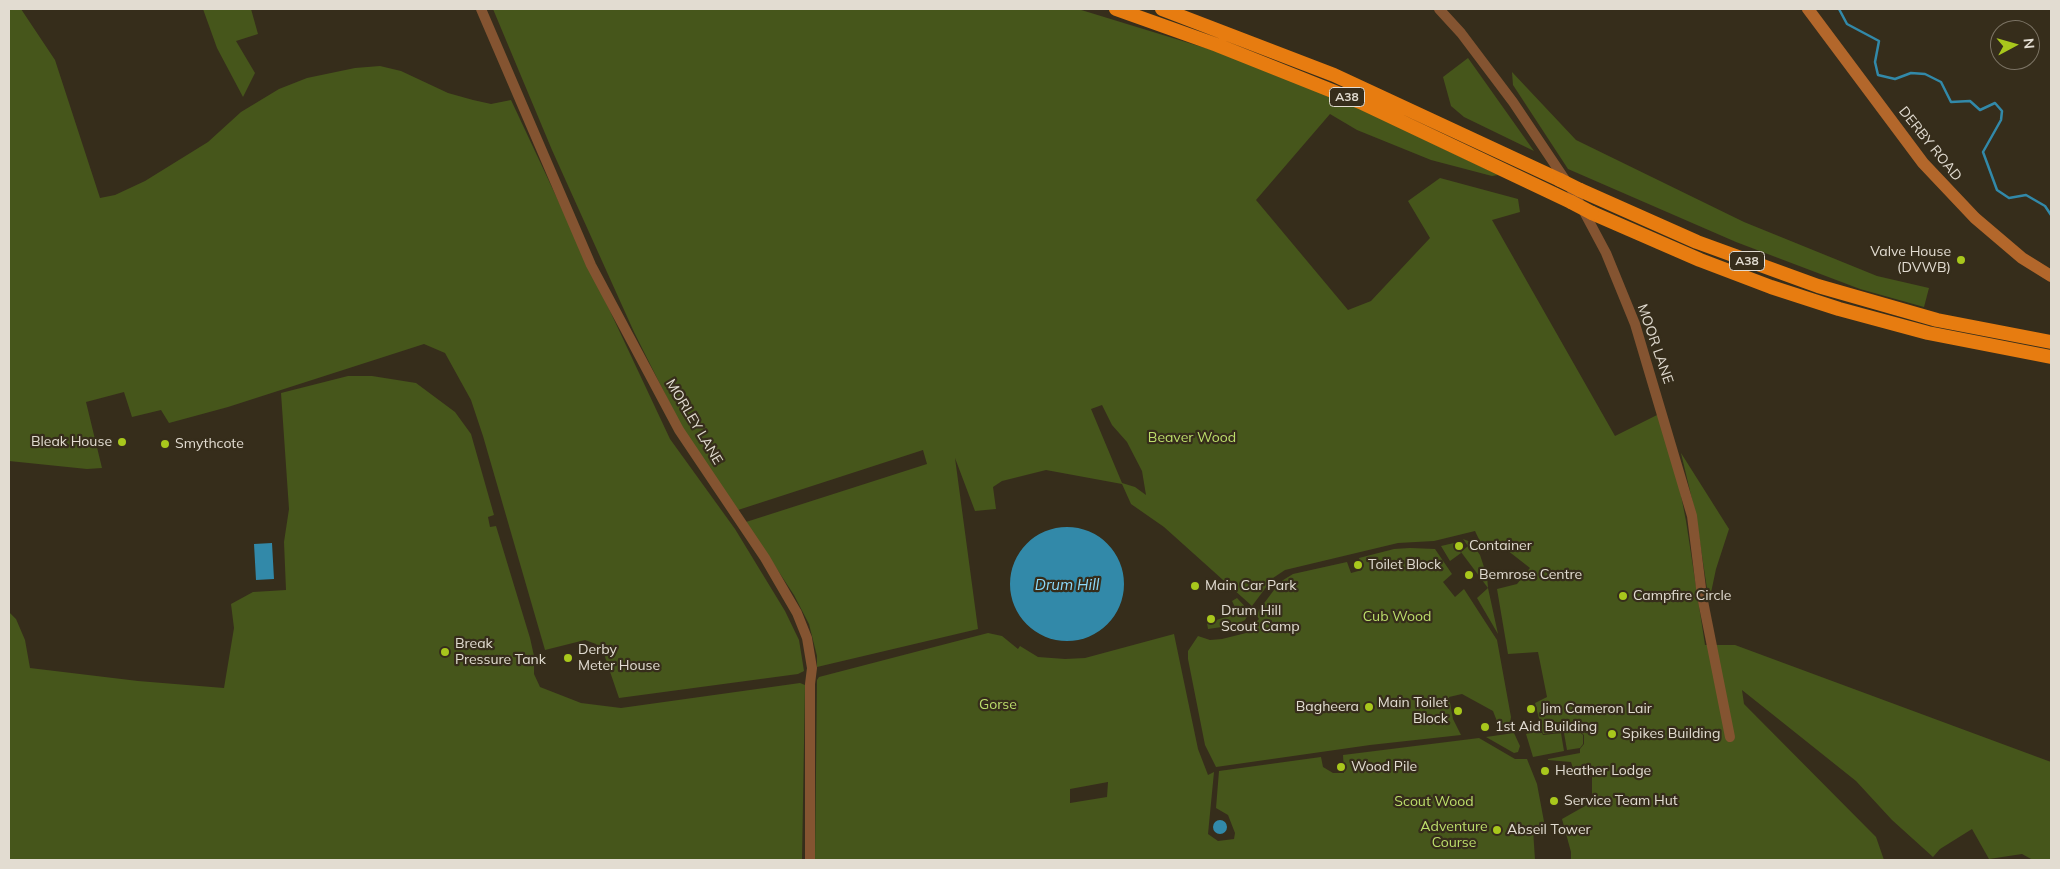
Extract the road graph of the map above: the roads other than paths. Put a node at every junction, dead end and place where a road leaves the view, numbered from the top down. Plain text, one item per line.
1 (481, 9) edge
2 (1116, 9) edge
3 (1162, 9) edge
4 (1439, 9) edge
5 (1808, 9) edge
6 (2051, 276) edge
7 (2051, 342) edge
8 (2051, 357) edge
9 (1730, 737) dead end
10 (810, 860) edge

1 - 10 street, MORLEY LANE
2 - 8 highway, A38, bridge
3 - 7 highway, A38, bridge
4 - 9 street, MOOR LANE
5 - 6 main road, DERBY ROAD

